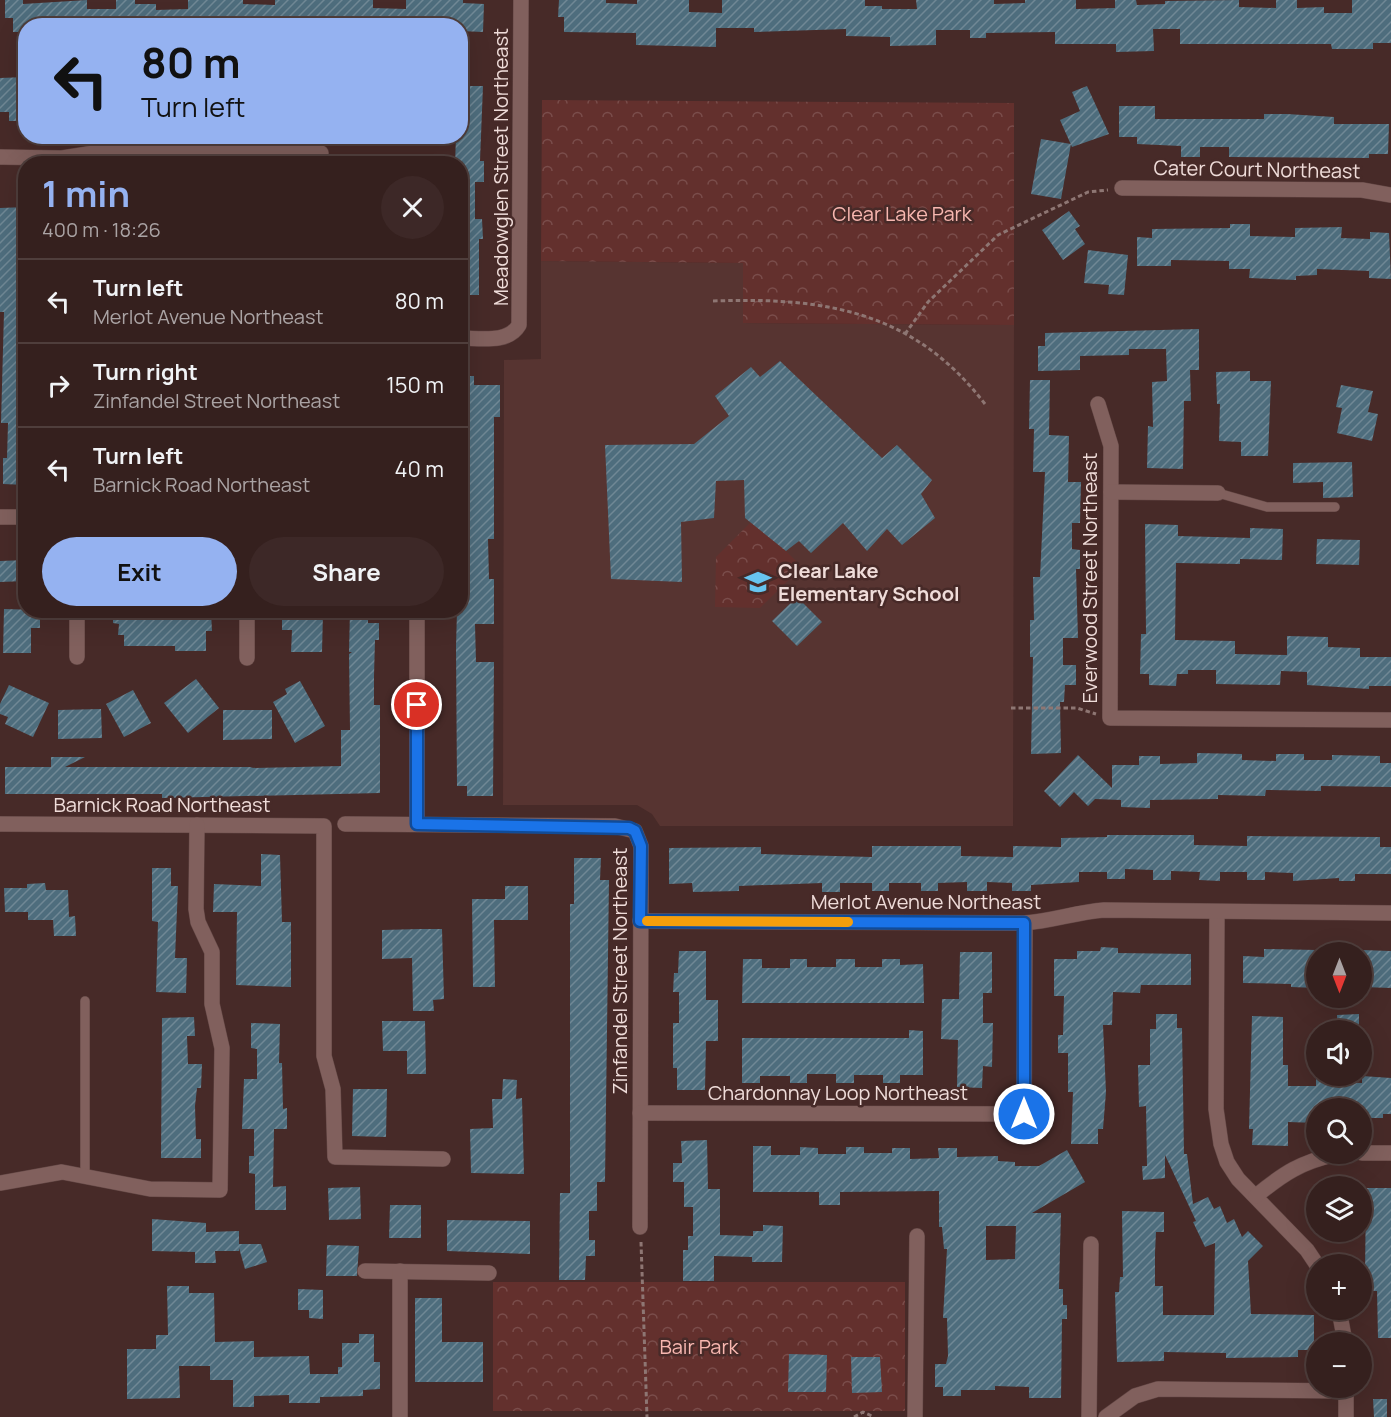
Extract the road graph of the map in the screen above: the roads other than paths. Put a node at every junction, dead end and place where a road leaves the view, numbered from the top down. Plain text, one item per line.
1 (521, 0) edge
2 (321, 153) dead end
3 (82, 156) edge
4 (0, 158) edge
5 (18, 159) edge
6 (1122, 188) road end
7 (1391, 195) edge
8 (468, 338) edge
9 (1098, 404) dead end
10 (1111, 492) junction
11 (1218, 493) joint
12 (1335, 507) dead end
13 (0, 517) edge
14 (18, 517) edge
15 (77, 618) edge
16 (247, 618) edge
17 (417, 618) edge
18 (77, 657) dead end
19 (247, 658) dead end
20 (1391, 720) edge
21 (0, 824) edge
22 (345, 824) dead end
23 (417, 824) junction
24 (197, 825) junction
25 (1217, 912) junction
26 (1391, 913) edge
27 (640, 921) junction
28 (1024, 923) junction
29 (85, 1001) dead end
30 (640, 1113) junction
31 (1372, 1153) edge
32 (1391, 1153) edge
33 (442, 1159) dead end
34 (1306, 1162) edge
35 (85, 1175) junction
36 (0, 1183) edge
37 (1256, 1196) junction
38 (640, 1227) road end
39 (917, 1236) dead end
40 (1091, 1244) dead end
41 (1310, 1254) edge
42 (365, 1270) dead end
43 (400, 1271) junction
44 (489, 1273) dead end
45 (1306, 1389) edge
46 (1346, 1398) edge
47 (400, 1417) edge
48 (915, 1417) edge
49 (1089, 1417) edge
50 (1106, 1417) edge
51 (1346, 1417) edge

1 - 8 street, Meadowglen Street Northeast
2 - 3 street
4 - 5 street
6 - 7 street, Cater Court Northeast
9 - 10 street, Everwood Street Northeast
10 - 11 street
10 - 20 street, Everwood Street Northeast
11 - 12 lane
13 - 14 street
15 - 18 street
16 - 19 street
17 - 23 street
21 - 24 street, Barnick Road Northeast
22 - 23 street
23 - 27 street, Zinfandel Street Northeast
24 - 33 street, Barnick Road Northeast
24 - 35 street
25 - 26 street, Merlot Avenue Northeast
25 - 28 street, Merlot Avenue Northeast
25 - 37 street
27 - 28 street, Merlot Avenue Northeast
27 - 30 street, Zinfandel Street Northeast
28 - 30 street, Chardonnay Loop Northeast
29 - 35 lane
30 - 38 street, Zinfandel Street Northeast
31 - 32 street
34 - 37 street
35 - 36 street
37 - 41 street
39 - 48 street
40 - 49 street
42 - 43 street
43 - 44 street
43 - 47 street
45 - 50 street
46 - 51 street

